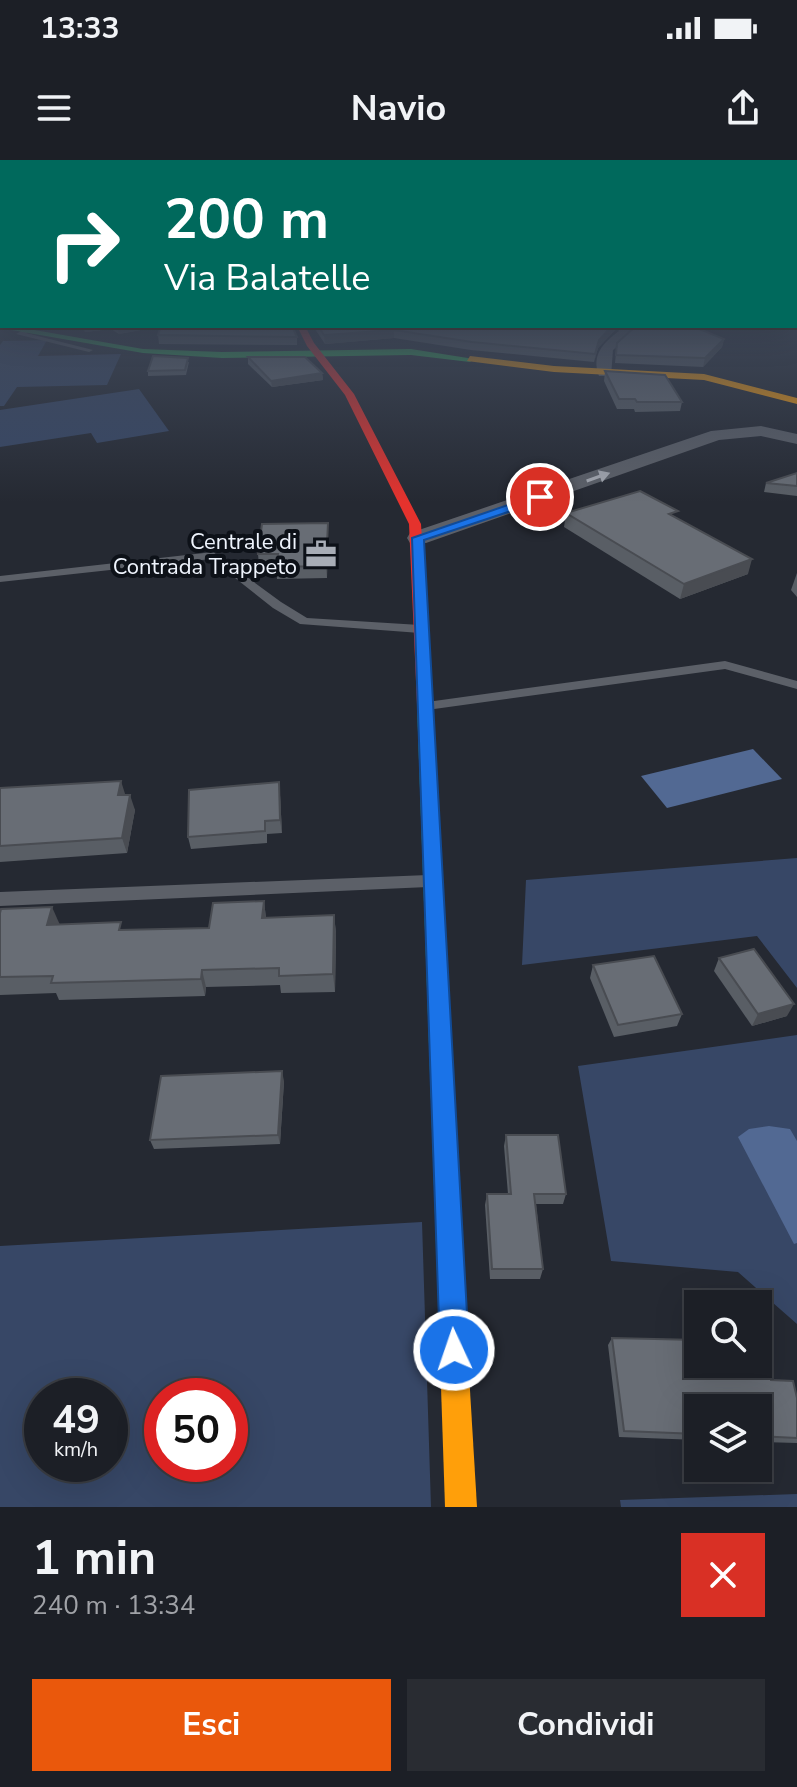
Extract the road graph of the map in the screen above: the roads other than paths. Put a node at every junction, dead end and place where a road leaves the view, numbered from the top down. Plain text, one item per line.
1 (335, 377) edge
2 (350, 377) edge
3 (701, 377) edge
4 (342, 385) junction
5 (797, 400) edge
6 (797, 439) edge
7 (418, 538) junction
8 (0, 579) edge
9 (420, 629) junction
10 (797, 685) edge
11 (427, 706) junction
12 (433, 881) junction
13 (0, 899) edge
14 (461, 1507) edge

1 - 4 main road
2 - 4 main road
3 - 5 main road
4 - 7 main road
7 -> 6 street
7 - 9 main road
8 - 9 lane
9 - 11 main road
10 - 11 lane
11 - 12 main road
12 - 13 lane
12 - 14 main road

